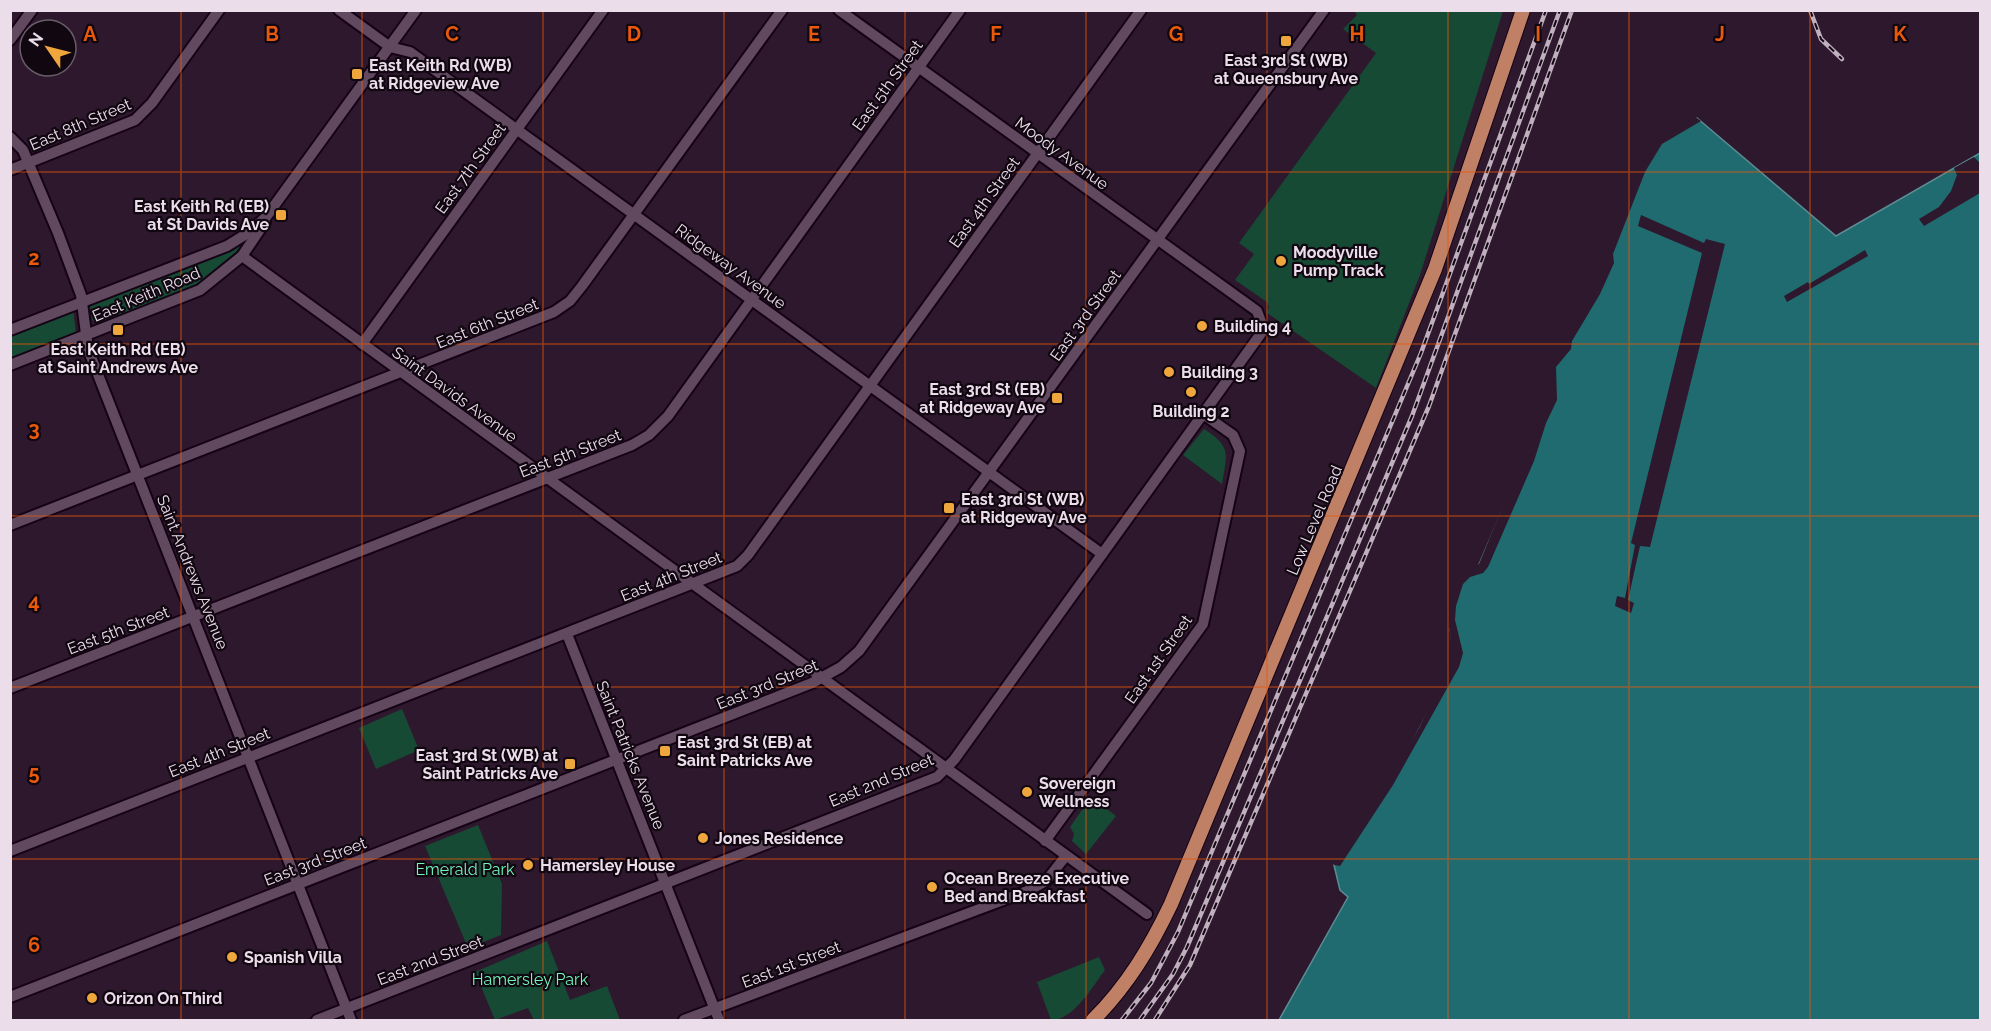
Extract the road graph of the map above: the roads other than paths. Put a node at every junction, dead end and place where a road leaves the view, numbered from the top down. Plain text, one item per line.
1 (32, 10) edge
2 (219, 10) edge
3 (339, 10) edge
4 (416, 10) edge
5 (603, 10) edge
6 (782, 10) edge
7 (839, 10) edge
8 (960, 10) edge
9 (1142, 10) edge
10 (1324, 10) edge
11 (1523, 10) edge
12 (10, 40) edge
13 (390, 46) junction
14 (918, 68) junction
15 (516, 130) junction
16 (10, 137) edge
17 (1037, 154) junction
18 (29, 162) junction
19 (10, 170) edge
20 (634, 214) junction
21 (266, 217) junction
22 (1157, 241) junction
23 (242, 256) junction
24 (751, 299) junction
25 (82, 302) junction
26 (1262, 323) joint
27 (10, 330) edge
28 (86, 336) junction
29 (362, 344) junction
30 (10, 365) edge
31 (400, 373) junction
32 (870, 385) junction
33 (1203, 414) junction
34 (989, 472) junction
35 (138, 475) junction
36 (546, 478) junction
37 (10, 525) edge
38 (1102, 554) junction
39 (693, 584) junction
40 (194, 617) junction
41 (567, 634) junction
42 (823, 678) junction
43 (10, 688) edge
44 (247, 757) junction
45 (617, 760) junction
46 (945, 770) junction
47 (1045, 841) junction
48 (10, 851) edge
49 (1065, 857) junction
50 (666, 883) junction
51 (297, 884) junction
52 (1147, 914) dead end
53 (10, 997) edge
54 (347, 1009) junction
55 (715, 1009) junction
56 (317, 1020) edge
57 (351, 1020) edge
58 (684, 1020) edge
59 (719, 1020) edge
60 (1093, 1020) edge

1 - 12 street
2 - 18 street, East 8th Street
3 - 13 street, Ridgeway Avenue
4 - 13 street, East Keith Road
5 - 15 street, East 7th Street
6 - 20 street, East 6th Street
7 - 14 street, Moody Avenue
8 - 14 street, East 5th Street
9 - 17 street, East 4th Street
10 - 22 street, East 3rd Street
11 - 60 main road, Low Level Road
13 - 15 street, Ridgeway Avenue
13 - 21 street, East Keith Road
14 - 17 street, Moody Avenue
14 - 24 street, East 5th Street
15 - 20 street, Ridgeway Avenue
15 - 29 street, East 7th Street
16 - 18 street, Saint Andrews Avenue
17 - 22 street, Moody Avenue
17 - 32 street, East 4th Street
18 - 19 street, East 8th Street
18 - 25 street, Saint Andrews Avenue
20 - 24 street, Ridgeway Avenue
20 - 31 street, East 6th Street
21 - 23 street, East Keith Road
21 - 25 street, East Keith Road
22 - 26 street, Moody Avenue
22 - 34 street, East 3rd Street
23 - 28 street, East Keith Road
23 - 29 street, Saint Davids Avenue
24 - 32 street, Ridgeway Avenue
24 - 36 street, East 5th Street
25 - 27 street, East Keith Road
25 - 28 street, Saint Andrews Avenue
26 - 33 street, East 2nd Street
28 - 30 street, East Keith Road
28 - 35 street, Saint Andrews Avenue
29 - 31 street, Saint Davids Avenue
31 - 35 street, East 6th Street
31 - 36 street, Saint Davids Avenue
32 - 34 street, Ridgeway Avenue
32 - 39 street, East 4th Street
33 - 38 street, East 2nd Street
33 - 47 street, East 1st Street
34 - 38 street, Ridgeway Avenue
34 - 42 street, East 3rd Street
35 - 37 street, East 6th Street
35 - 40 street, Saint Andrews Avenue
36 - 39 street, Saint Davids Avenue
36 - 40 street, East 5th Street
38 - 46 street, East 2nd Street
39 - 41 street, East 4th Street
39 - 42 street, Saint Davids Avenue
40 - 43 street, East 5th Street
40 - 44 street, Saint Andrews Avenue
41 - 44 street, East 4th Street
41 - 45 street, Saint Patricks Avenue
42 - 45 street, East 3rd Street
42 - 46 street, Saint Davids Avenue
44 - 48 street, East 4th Street
44 - 51 street, Saint Andrews Avenue
45 - 50 street, Saint Patricks Avenue
45 - 51 street, East 3rd Street
46 - 47 street, Saint Davids Avenue
46 - 50 street, East 2nd Street
47 - 49 street, Saint Davids Avenue
49 - 52 street, Saint Davids Avenue
49 - 55 street, East 1st Street
50 - 54 street, East 2nd Street
50 - 55 street, Saint Patricks Avenue
51 - 53 street, East 3rd Street
51 - 54 street, Saint Andrews Avenue
54 - 56 street, East 2nd Street
54 - 57 street, Saint Andrews Avenue
55 - 58 street, East 1st Street
55 - 59 street, Saint Patricks Avenue

